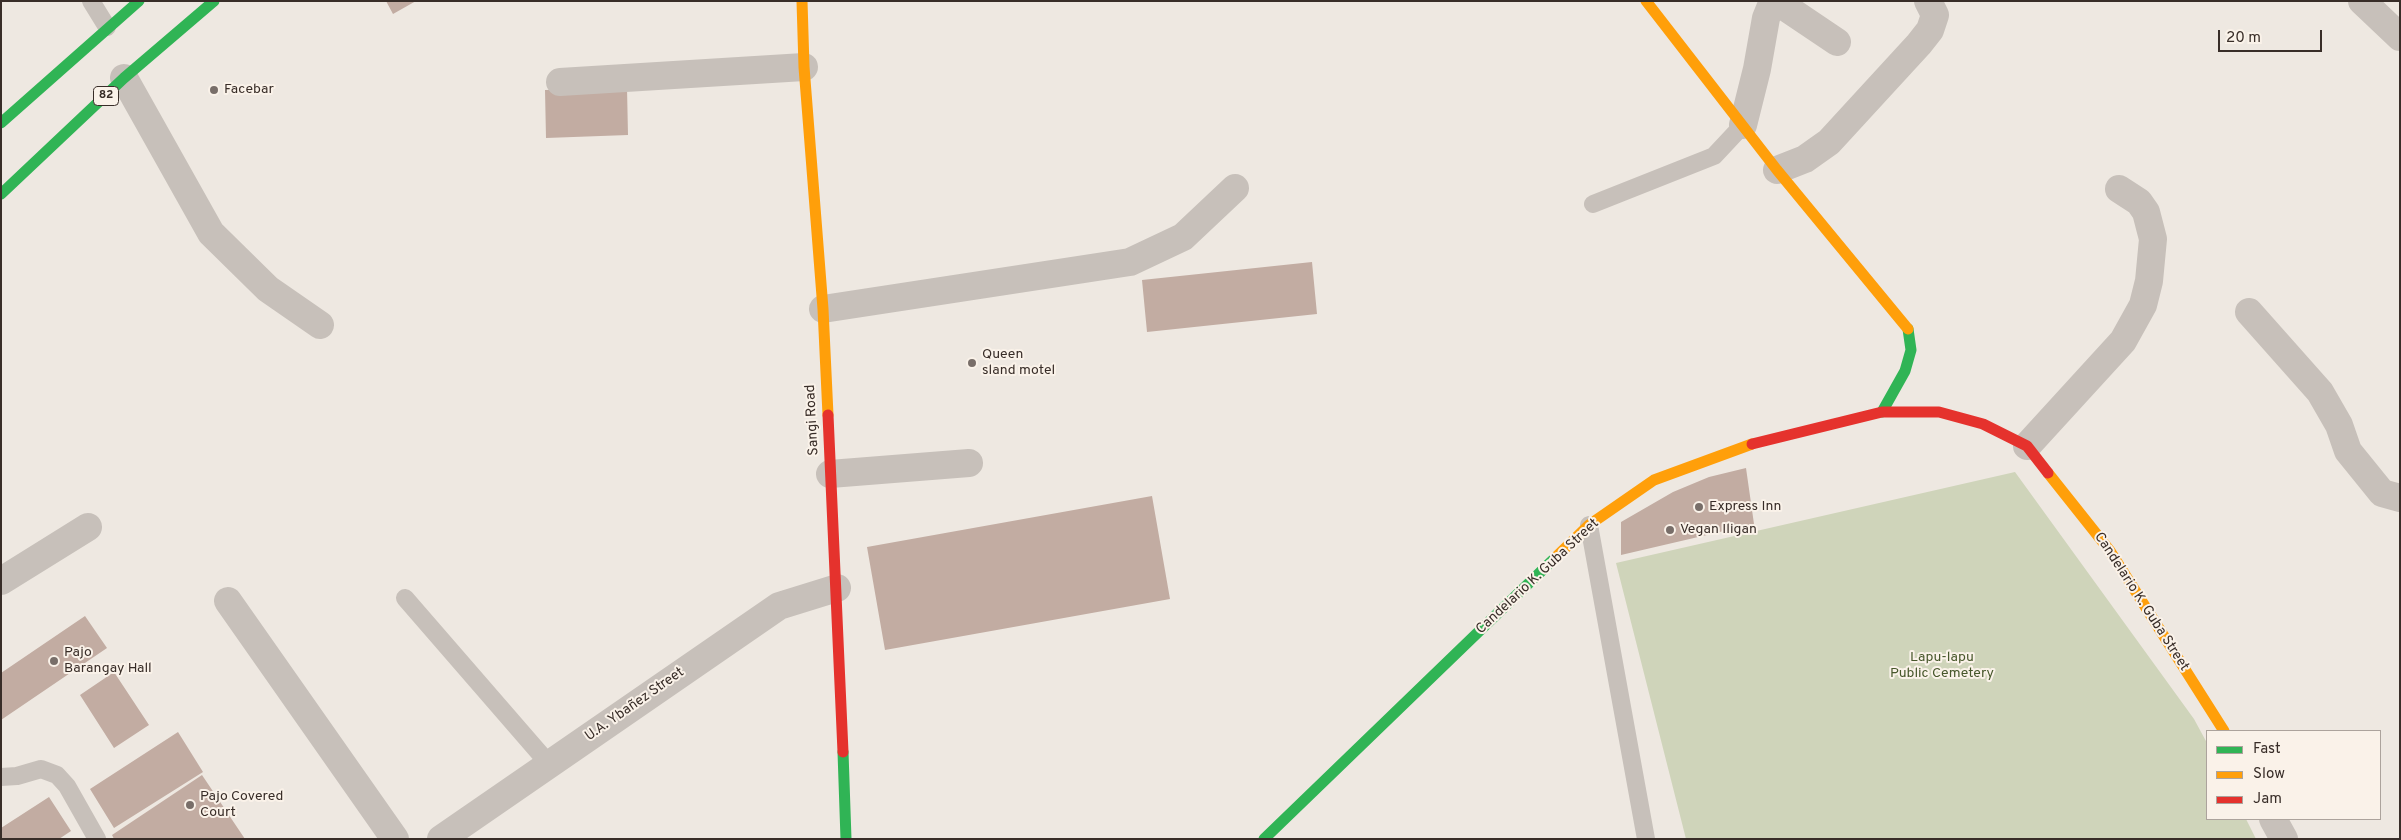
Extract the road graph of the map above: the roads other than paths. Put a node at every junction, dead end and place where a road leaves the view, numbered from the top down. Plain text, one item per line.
1 (91, 1) edge
2 (139, 1) edge
3 (214, 1) edge
4 (802, 1) edge
5 (1646, 1) edge
6 (1774, 1) edge
7 (1928, 1) edge
8 (2362, 1) edge
9 (107, 27) junction
10 (2400, 37) edge
11 (1838, 42) dead end
12 (804, 67) junction
13 (124, 78) junction
14 (560, 82) dead end
15 (1, 123) edge
16 (1743, 125) junction
17 (1777, 170) junction
18 (1235, 188) dead end
19 (2119, 189) dead end
20 (1, 194) edge
21 (1593, 204) dead end
22 (823, 309) junction
23 (2249, 312) dead end
24 (320, 325) dead end
25 (1882, 412) junction
26 (2027, 446) junction
27 (969, 463) dead end
28 (830, 474) junction
29 (2400, 498) edge
30 (1589, 526) junction
31 (88, 527) dead end
32 (1, 581) edge
33 (837, 588) junction
34 (405, 598) dead end
35 (228, 601) dead end
36 (2223, 730) edge
37 (549, 764) junction
38 (1, 777) edge
39 (2274, 820) edge
40 (97, 839) edge
41 (395, 839) edge
42 (441, 839) edge
43 (846, 839) edge
44 (1264, 839) edge
45 (1646, 839) edge
46 (2284, 839) edge

1 - 9 lane
2 - 9 street
3 - 13 street, 82
4 - 12 street, Sangi Road
5 - 16 street
6 - 11 street
6 - 16 street
7 - 17 street
8 - 10 street
9 - 15 street
12 - 14 street
12 - 22 street, Sangi Road
13 - 20 street, 82
13 - 24 street
16 - 17 street
16 - 21 lane
17 - 25 street
18 - 22 street
19 - 26 street
22 - 28 street, Sangi Road
23 - 29 street
25 - 26 street, Candelario K. Guba Street
25 - 30 street, Candelario K. Guba Street
26 - 36 street, Candelario K. Guba Street
27 - 28 street
28 - 33 street, Sangi Road
30 - 44 street, Candelario K. Guba Street
30 - 45 lane
31 - 32 street
33 - 37 street, U.A. Ybañez Street
33 - 43 street, Sangi Road
34 - 37 lane
35 - 41 street
37 - 42 street, U.A. Ybañez Street
38 - 40 lane
39 - 46 street

